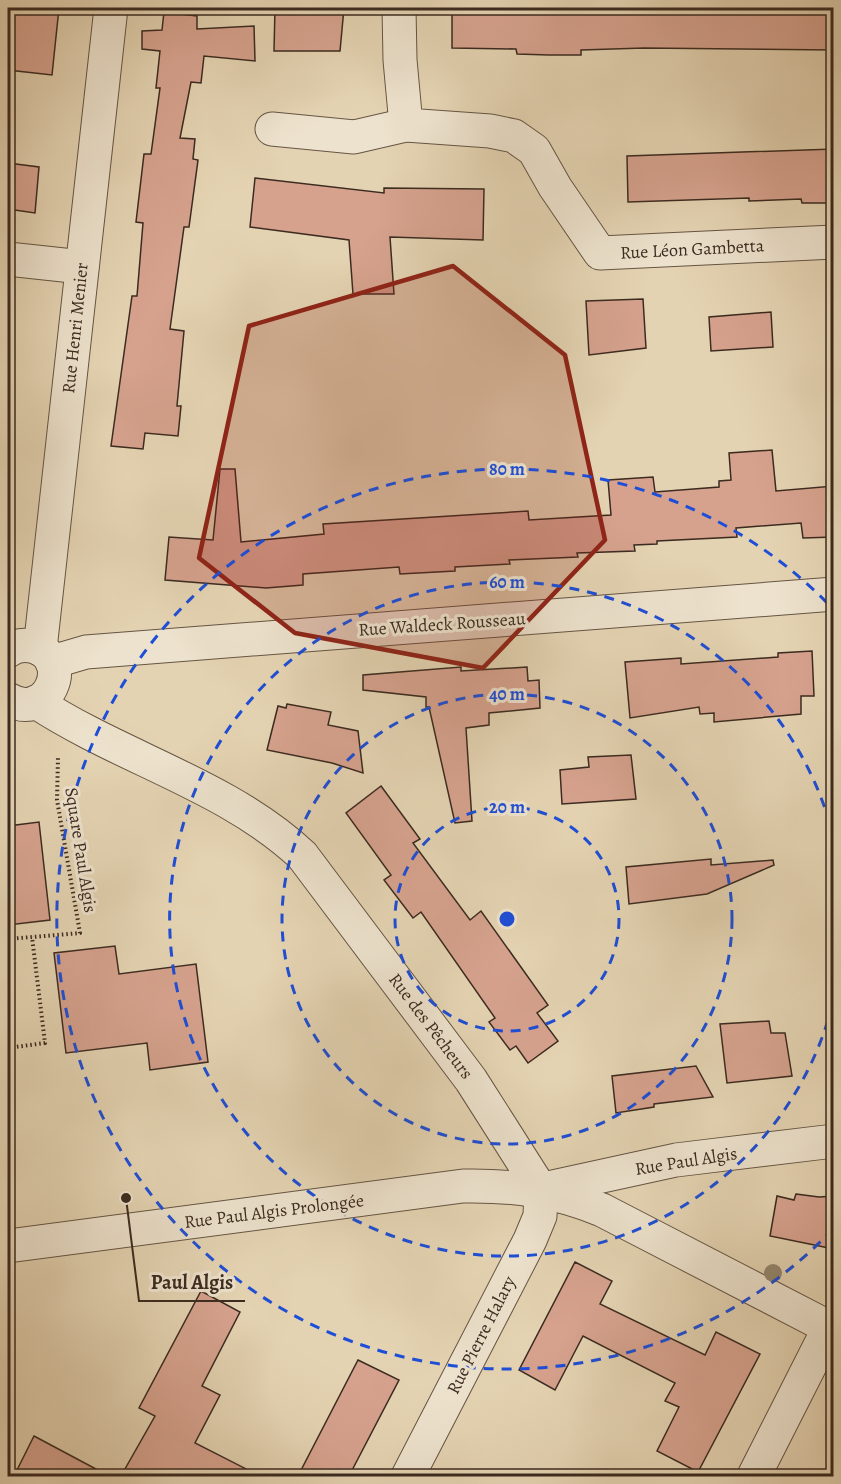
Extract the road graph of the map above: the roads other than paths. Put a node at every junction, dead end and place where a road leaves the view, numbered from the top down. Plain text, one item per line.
1 (111, 8) edge
2 (399, 8) edge
3 (406, 125) junction
4 (272, 129) dead end
5 (834, 242) edge
6 (8, 259) edge
7 (82, 267) junction
8 (834, 594) edge
9 (8, 651) edge
10 (46, 656) junction
11 (22, 700) edge
12 (834, 1141) edge
13 (541, 1190) junction
14 (8, 1246) edge
15 (831, 1329) edge
16 (408, 1476) edge
17 (754, 1476) edge

1 - 7 street, Rue Henri Menier
2 - 3 street
3 - 4 street
3 - 5 street, Rue Léon Gambetta
6 - 7 street
7 - 10 street, Rue Henri Menier
8 - 10 street, Rue Waldeck Rousseau
9 - 10 street, Rue Waldeck Rousseau
10 - 11 street, Rue Henri Menier
11 - 13 street, Rue des Pêcheurs
12 - 13 street, Rue Paul Algis
13 - 14 street, Rue Paul Algis Prolongée
13 - 15 street
13 - 16 street, Rue Pierre Halary
15 - 17 street

